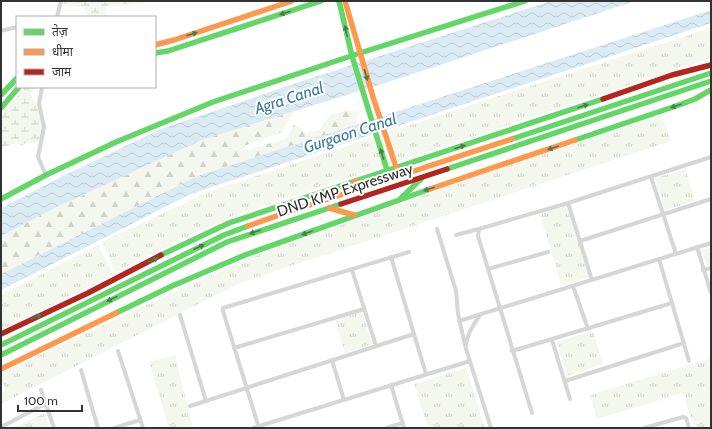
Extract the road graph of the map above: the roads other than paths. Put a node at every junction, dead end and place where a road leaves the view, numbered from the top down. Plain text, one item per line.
1 (61, 1) edge
2 (292, 1) edge
3 (322, 1) edge
4 (339, 1) edge
5 (345, 1) edge
6 (525, 1) edge
7 (57, 16) edge
8 (16, 27) edge
9 (1, 31) edge
10 (156, 45) edge
11 (156, 54) edge
12 (360, 56) junction
13 (353, 59) junction
14 (711, 64) edge
15 (711, 73) edge
16 (16, 79) edge
17 (711, 81) edge
18 (18, 88) edge
19 (42, 88) edge
20 (711, 90) edge
21 (1, 95) edge
22 (364, 96) junction
23 (373, 97) junction
24 (1, 108) edge
25 (711, 157) edge
26 (396, 167) junction
27 (387, 170) junction
28 (46, 175) junction
29 (423, 177) junction
30 (652, 177) junction
31 (356, 181) junction
32 (349, 192) junction
33 (401, 198) junction
34 (1, 199) edge
35 (711, 200) edge
36 (568, 203) junction
37 (329, 208) junction
38 (664, 214) junction
39 (354, 215) junction
40 (437, 229) dead end
41 (479, 229) junction
42 (456, 235) dead end
43 (580, 241) junction
44 (711, 243) edge
45 (697, 247) junction
46 (409, 252) dead end
47 (548, 252) dead end
48 (676, 254) junction
49 (391, 257) junction
50 (659, 259) junction
51 (711, 268) edge
52 (488, 269) junction
53 (352, 270) junction
54 (704, 270) junction
55 (592, 280) junction
56 (573, 286) junction
57 (711, 293) edge
58 (672, 303) junction
59 (500, 308) junction
60 (364, 309) junction
61 (482, 314) junction
62 (180, 315) dead end
63 (459, 321) junction
64 (588, 329) junction
65 (1, 334) edge
66 (414, 334) junction
67 (552, 340) junction
68 (684, 343) junction
69 (1, 345) edge
70 (376, 346) junction
71 (234, 348) junction
72 (466, 349) junction
73 (118, 351) dead end
74 (512, 351) junction
75 (1, 355) edge
76 (332, 360) junction
77 (470, 361) junction
78 (690, 361) dead end
79 (1, 369) edge
80 (81, 370) dead end
81 (426, 374) junction
82 (565, 382) junction
83 (391, 385) junction
84 (246, 388) junction
85 (41, 390) dead end
86 (570, 399) dead end
87 (344, 400) junction
88 (206, 401) junction
89 (45, 404) junction
90 (190, 406) dead end
91 (532, 413) dead end
92 (140, 420) junction
93 (402, 423) junction
94 (1, 427) edge
95 (259, 427) edge
96 (54, 428) edge
97 (98, 428) edge
98 (114, 428) edge
99 (143, 428) edge
100 (253, 428) edge
101 (386, 428) edge
102 (404, 428) edge
103 (491, 428) edge
104 (645, 428) edge
105 (689, 428) edge

1 - 7 street
10 -> 2 main road
3 -> 11 main road
13 -> 4 main road
5 - 12 main road
6 - 12 main road
8 - 9 street
12 - 13 main road
12 -> 23 main road
13 - 22 main road
13 - 28 main road
26 -> 14 main road
15 - 32 main road, DND KMP Expressway
16 - 21 main road
17 - 29 main road, DND KMP Expressway
18 - 24 main road
19 - 28 street
20 -> 33 main road
22 - 23 main road
27 -> 22 main road
23 - 26 main road
25 - 30 street
26 - 27 main road
27 - 31 main road
28 - 34 main road
29 - 33 main road
29 - 37 main road, DND KMP Expressway
30 - 36 street
30 - 38 street
31 - 32 main road
65 -> 31 main road
69 -> 32 main road, DND KMP Expressway
33 - 39 main road
35 - 38 street
36 - 41 street
36 - 43 street
37 - 39 main road
37 -> 75 main road, DND KMP Expressway
38 - 43 street
38 - 48 street
39 -> 79 main road
40 - 63 street
41 - 42 street
41 - 52 street
43 - 55 street
44 - 45 street
45 - 48 street
45 - 54 street
46 - 49 street
47 - 52 street
48 - 50 street
49 - 53 street
49 - 66 street
50 - 55 street
50 - 58 street
51 - 54 street
52 - 59 street
53 - 60 street
53 - 71 street
54 - 57 street
55 - 56 street
56 - 59 street
56 - 64 street
58 - 64 street
58 - 68 street
59 - 61 street
59 - 74 street
60 - 70 street
60 - 71 street
61 - 63 street
61 - 72 street
62 - 88 street
63 - 72 street
64 - 67 street
66 - 70 street
66 - 81 street
67 - 74 street
67 - 82 street
68 - 78 street
68 - 82 street
70 - 76 street
71 - 84 street
72 - 77 street
73 - 92 street
74 - 91 street
76 - 84 street
76 - 87 street
77 - 81 street
77 - 103 street
80 - 97 street
81 - 83 street
82 - 86 street
83 - 87 street
83 - 93 street
84 - 88 street
84 - 95 street
85 - 89 street
87 - 95 street
88 - 90 street
89 - 94 street
89 - 96 street
92 - 98 street
92 - 99 street
93 - 101 street
93 - 102 street
95 - 100 street
104 - 105 street

